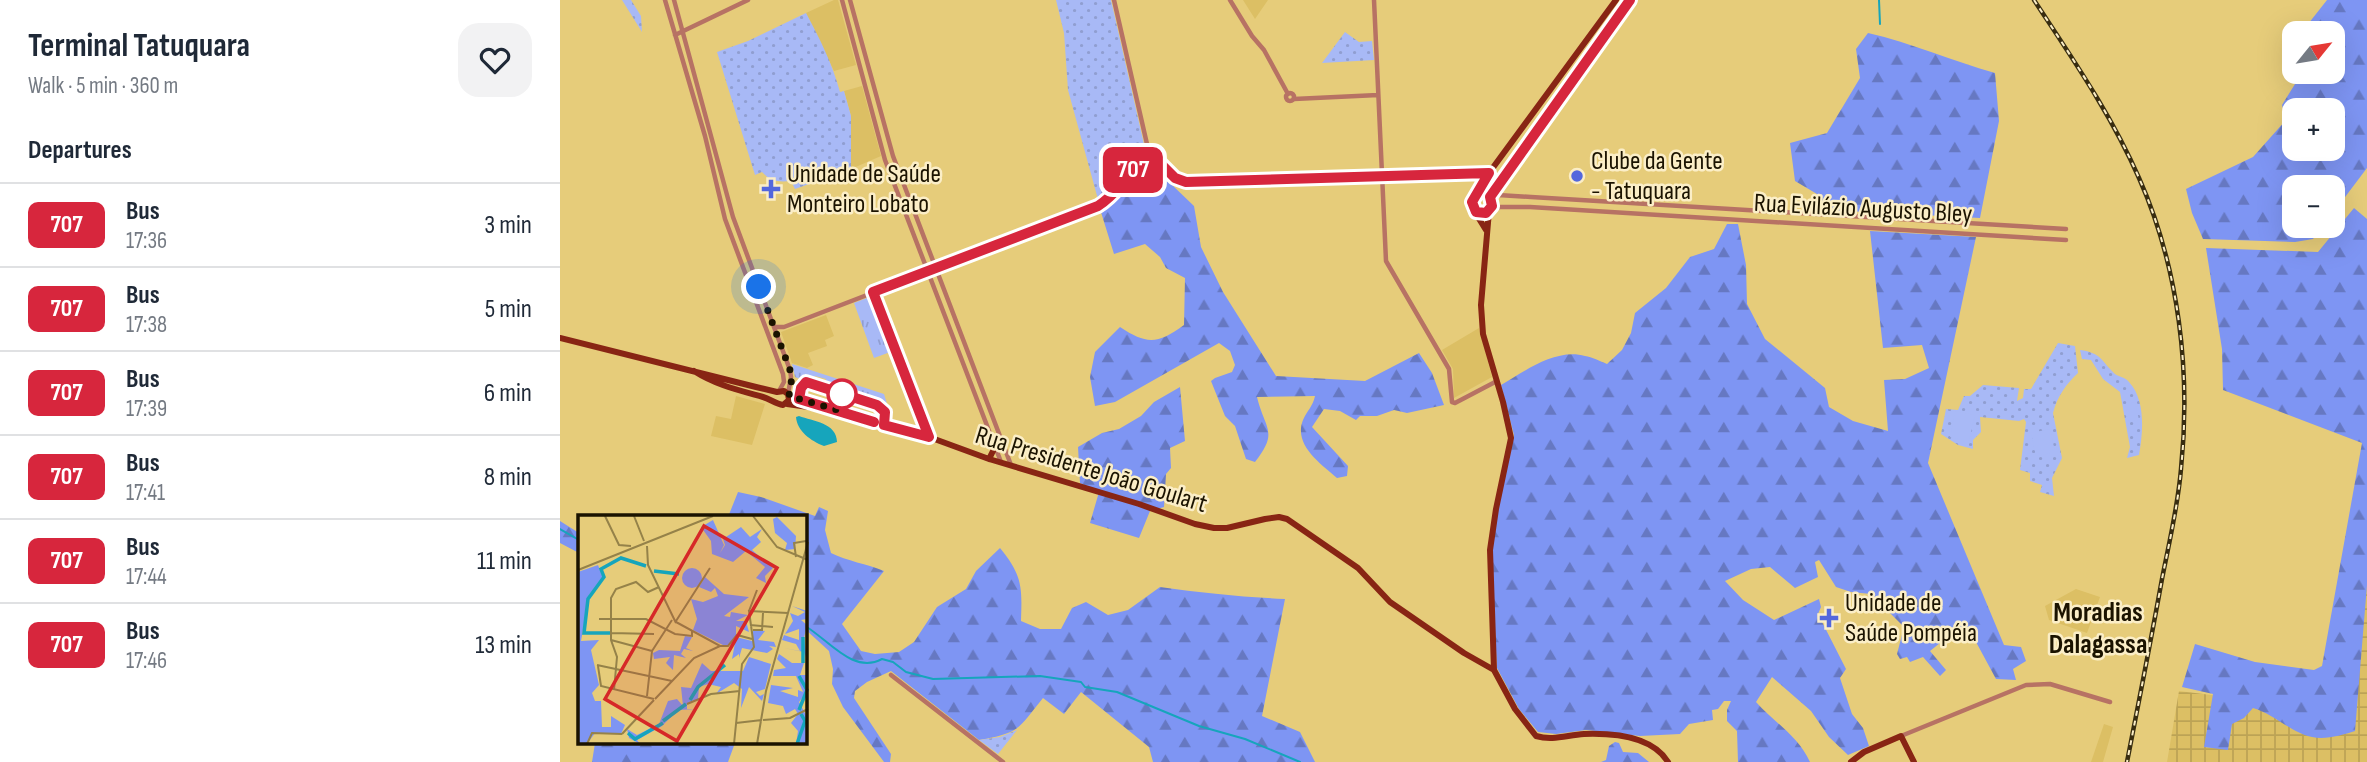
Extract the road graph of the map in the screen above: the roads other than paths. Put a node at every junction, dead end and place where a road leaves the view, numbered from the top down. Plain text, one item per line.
1 (665, 0) edge
2 (674, 0) edge
3 (748, 0) edge
4 (842, 0) edge
5 (850, 0) edge
6 (1114, 0) edge
7 (1230, 0) edge
8 (1374, 0) edge
9 (1616, 0) edge
10 (1630, 0) edge
11 (682, 31) junction
12 (675, 35) junction
13 (1378, 96) junction
14 (1152, 155) junction
15 (1489, 173) junction
16 (1383, 176) junction
17 (1477, 194) junction
18 (1494, 195) junction
19 (1490, 210) junction
20 (1476, 212) junction
21 (2066, 229) dead end
22 (1487, 235) junction
23 (2066, 240) dead end
24 (935, 269) junction
25 (928, 271) junction
26 (765, 304) junction
27 (759, 307) junction
28 (774, 327) junction
29 (560, 338) edge
30 (694, 371) junction
31 (1497, 380) junction
32 (778, 391) junction
33 (788, 398) junction
34 (775, 401) junction
35 (995, 447) junction
36 (989, 459) junction
37 (1001, 463) junction
38 (1011, 465) junction
39 (1494, 670) junction
40 (891, 675) dead end
41 (2109, 702) dead end
42 (1901, 736) junction
43 (1003, 762) edge
44 (1668, 762) edge
45 (1852, 762) edge
46 (1914, 762) edge

1 - 12 street
2 - 11 street
3 - 11 street
4 - 25 street
5 - 24 street
6 - 14 street
7 - 13 street
8 - 13 street
9 - 15 main road
10 - 18 main road
11 - 12 street
11 - 26 street
12 - 27 street
13 - 16 street
14 - 16 street
14 - 24 street
15 - 16 street
15 - 17 main road
16 - 31 street
17 - 18 main road
17 - 20 main road
18 - 19 main road
18 - 21 street, Rua Evilázio Augusto Bley
19 - 20 main road
19 - 22 main road
19 - 23 street, Rua Evilázio Augusto Bley
20 - 22 main road
22 - 31 main road
24 - 25 street
24 - 38 street
25 - 28 street
25 - 35 street
26 - 27 street
26 - 28 street
27 - 32 street
28 - 33 street
29 - 30 main road, Rua Presidente João Goulart
30 - 32 main road, Rua Presidente João Goulart
30 - 34 main road, Rua Presidente João Goulart
31 - 39 main road
32 - 33 main road, Rua Presidente João Goulart
32 - 34 main road
33 - 34 main road, Rua Presidente João Goulart
33 - 36 main road, Rua Presidente João Goulart
35 - 36 main road
35 - 37 street
36 - 37 main road, Rua Presidente João Goulart
37 - 38 main road, Rua Presidente João Goulart
38 - 39 main road, Rua Presidente João Goulart
39 - 44 main road
40 - 43 street
41 - 42 street
42 - 45 main road
42 - 46 main road

